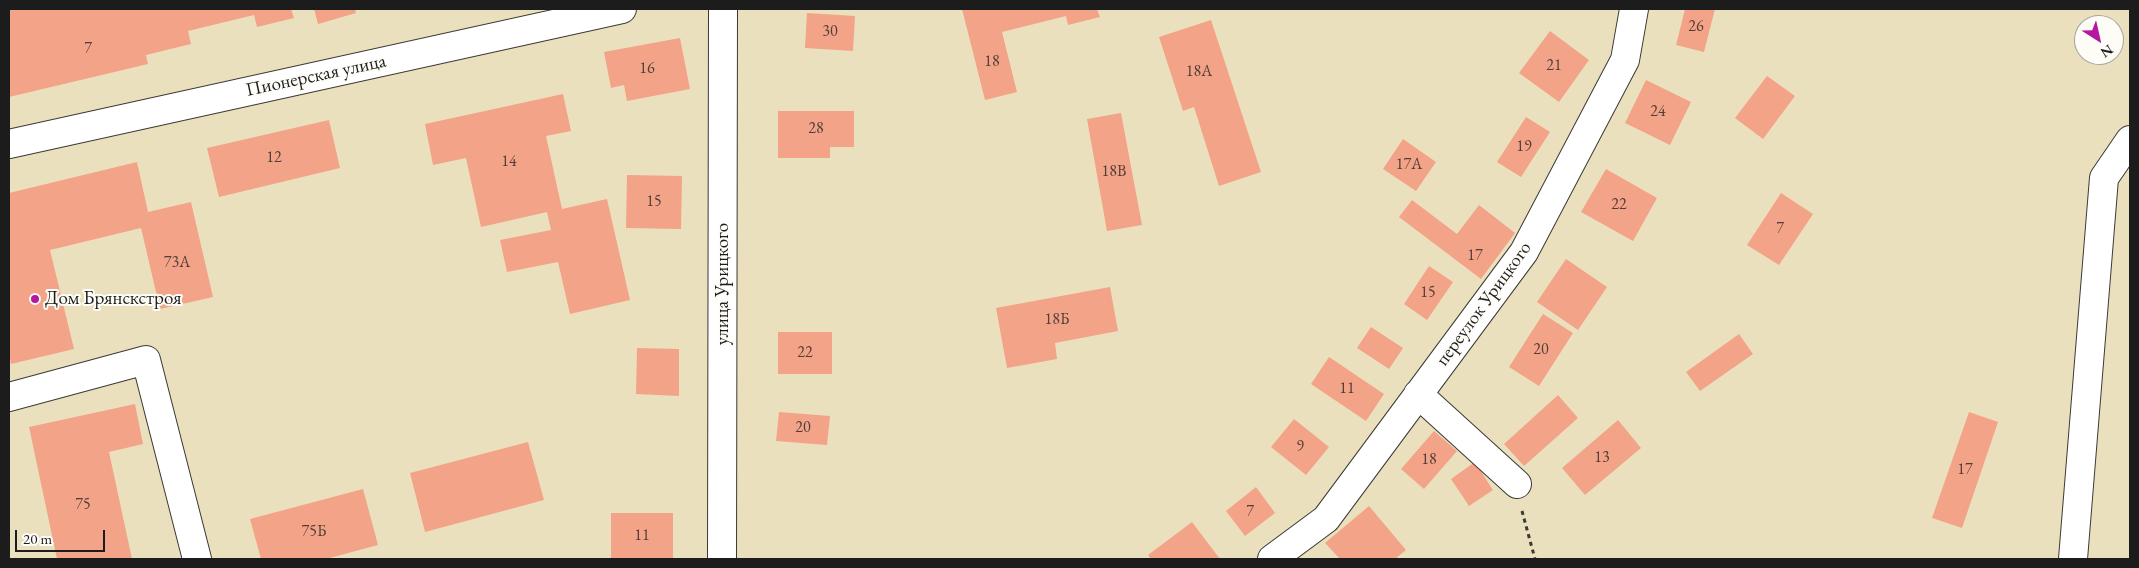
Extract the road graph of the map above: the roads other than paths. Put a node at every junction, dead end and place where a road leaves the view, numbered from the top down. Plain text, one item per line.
1 (622, 9) edge
2 (723, 9) edge
3 (1634, 9) edge
4 (2130, 140) edge
5 (9, 144) edge
6 (1418, 394) junction
7 (9, 397) edge
8 (1516, 484) road end
9 (197, 559) edge
10 (722, 559) edge
11 (1272, 559) edge
12 (2073, 559) edge

1 - 5 main road, Пионерская улица
2 - 10 main road, улица Урицкого
3 - 6 main road, переулок Урицкого
4 - 12 main road
6 - 8 main road
6 - 11 main road, переулок Урицкого
7 - 9 main road

